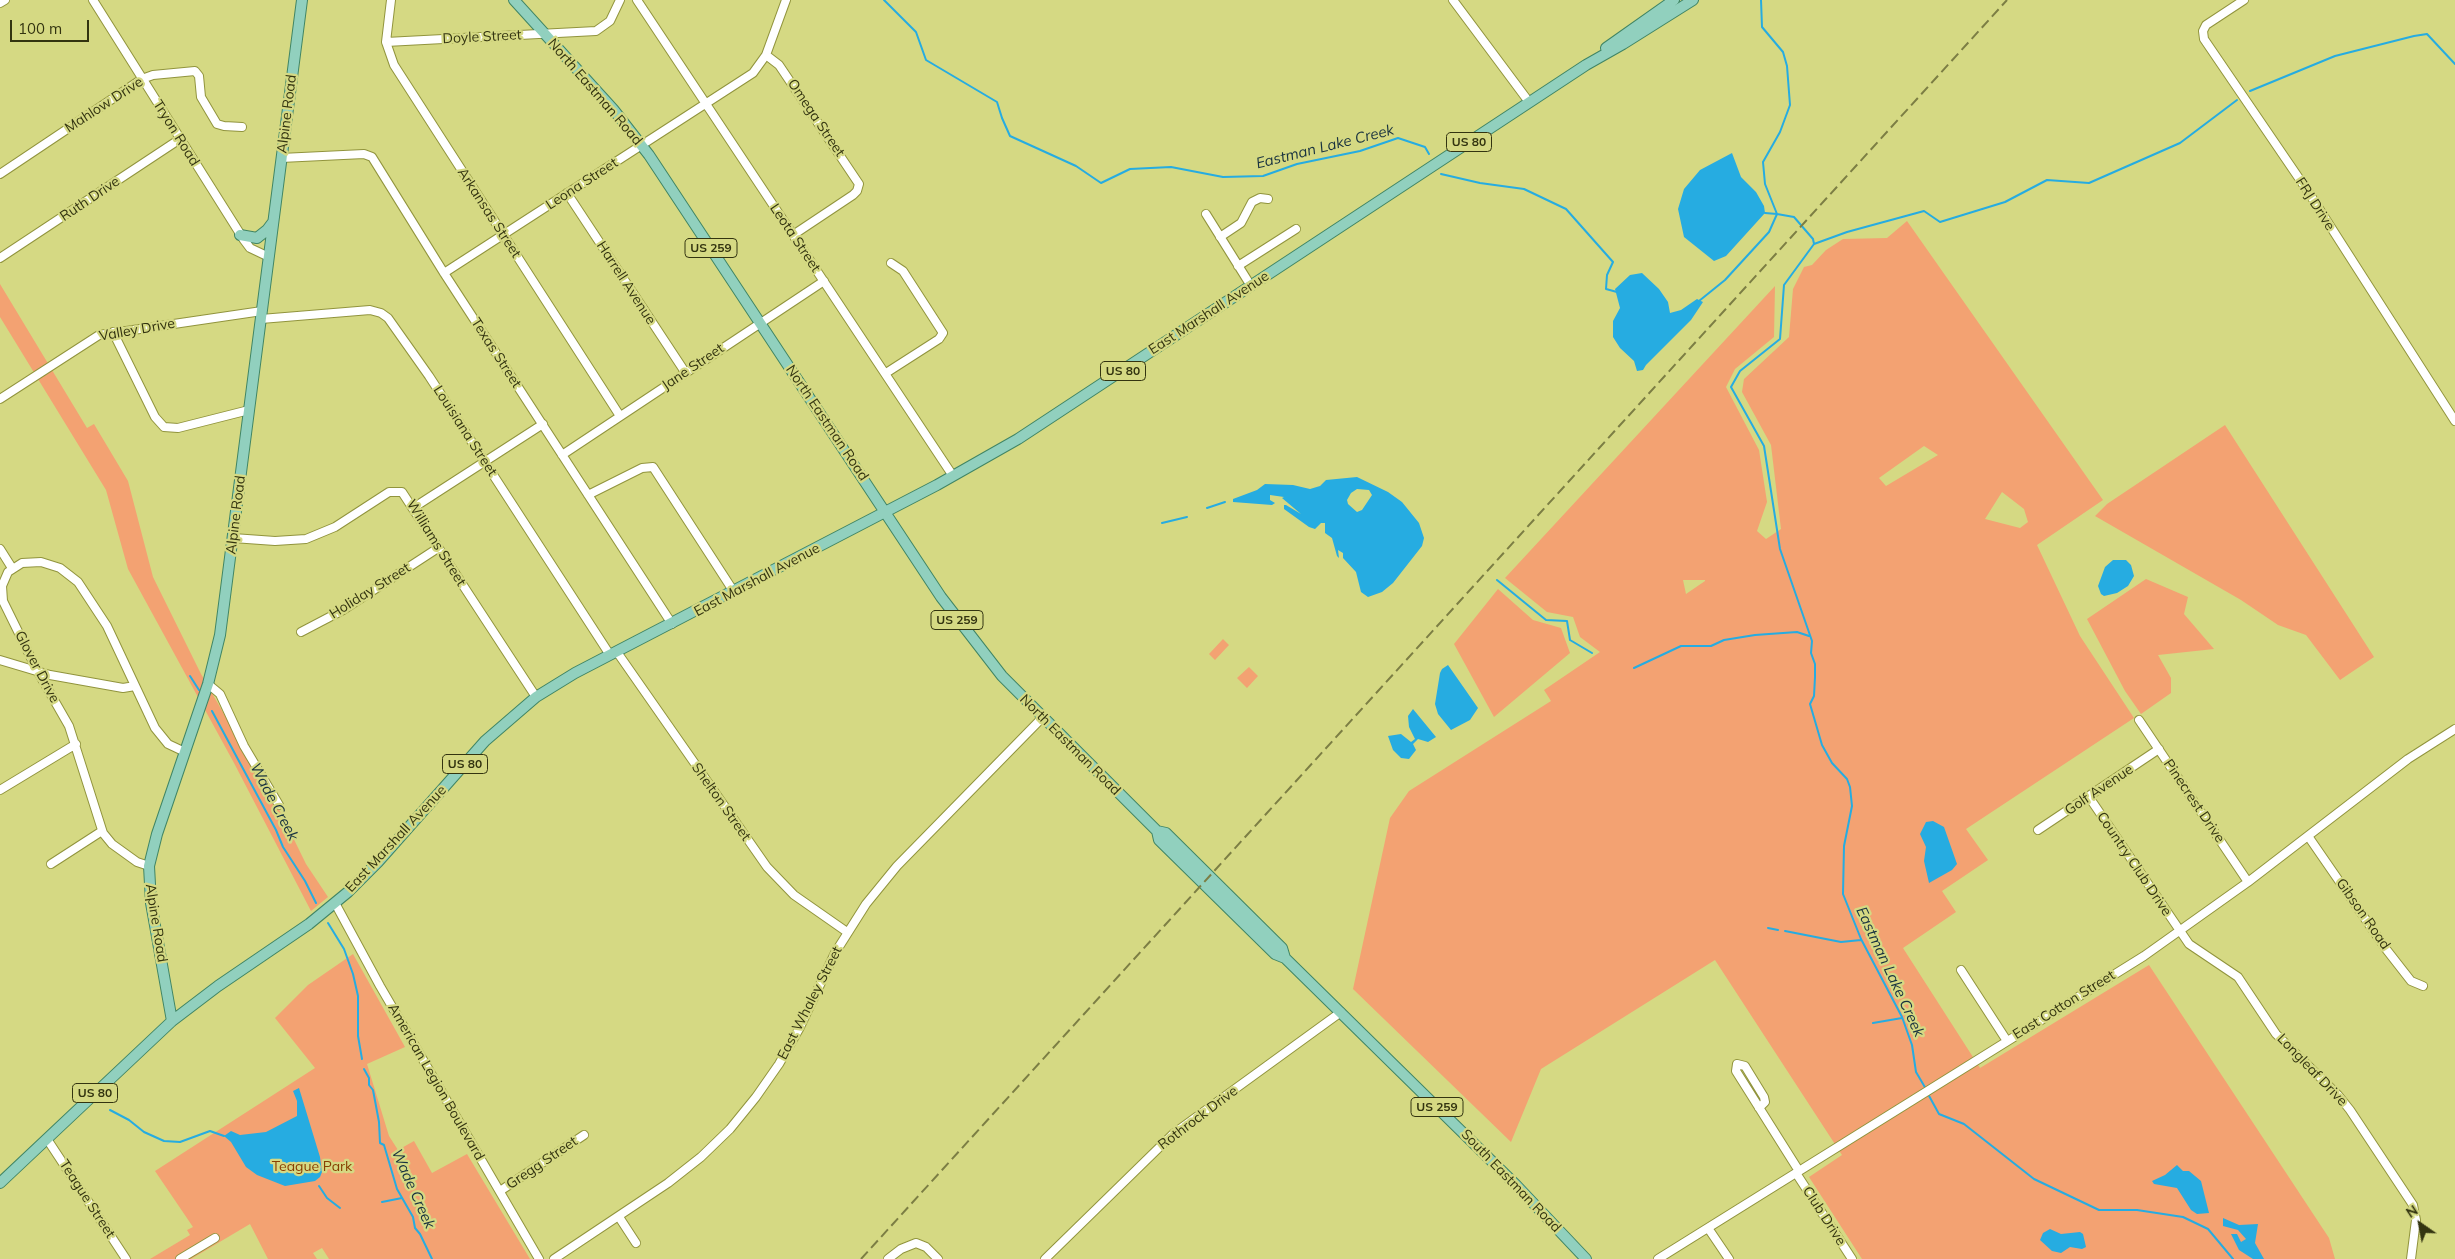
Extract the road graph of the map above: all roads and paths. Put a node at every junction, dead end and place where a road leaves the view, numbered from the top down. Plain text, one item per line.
1 (5, 0) edge
2 (93, 0) edge
3 (302, 0) edge
4 (391, 0) edge
5 (514, 0) edge
6 (620, 0) edge
7 (637, 0) edge
8 (786, 0) edge
9 (1453, 0) edge
10 (1674, 0) edge
11 (1693, 0) edge
12 (2244, 0) edge
13 (0, 3) edge
14 (545, 34) junction
15 (386, 42) junction
16 (766, 55) junction
17 (1586, 64) junction
18 (142, 79) junction
19 (1529, 102) junction
20 (706, 104) junction
21 (242, 127) dead end
22 (180, 139) junction
23 (642, 145) junction
24 (282, 158) junction
25 (0, 174) edge
26 (567, 194) junction
27 (1268, 199) dead end
28 (1206, 214) dead end
29 (273, 221) junction
30 (1296, 228) dead end
31 (793, 234) junction
32 (240, 235) junction
33 (503, 235) junction
34 (1220, 237) junction
35 (269, 257) junction
36 (0, 258) edge
37 (891, 263) dead end
38 (1238, 266) junction
39 (444, 273) junction
40 (824, 281) junction
41 (1251, 286) junction
42 (261, 315) junction
43 (761, 322) junction
44 (113, 332) junction
45 (684, 372) junction
46 (886, 373) junction
47 (0, 399) edge
48 (249, 410) junction
49 (620, 416) junction
50 (2455, 421) edge
51 (543, 424) junction
52 (562, 455) junction
53 (485, 462) junction
54 (953, 476) junction
55 (588, 495) junction
56 (413, 508) junction
57 (886, 512) junction
58 (233, 538) junction
59 (438, 548) junction
60 (0, 549) edge
61 (12, 568) junction
62 (734, 592) junction
63 (672, 624) junction
64 (301, 632) dead end
65 (614, 654) junction
66 (0, 660) edge
67 (38, 672) junction
68 (208, 684) junction
69 (135, 686) junction
70 (536, 697) junction
71 (1042, 718) junction
72 (2139, 720) dead end
73 (2455, 728) edge
74 (76, 744) junction
75 (2159, 749) junction
76 (185, 752) junction
77 (0, 790) edge
78 (2089, 797) junction
79 (279, 805) dead end
80 (2038, 830) dead end
81 (102, 831) junction
82 (2308, 836) junction
83 (51, 864) dead end
84 (150, 866) junction
85 (1207, 880) joint
86 (2248, 882) junction
87 (336, 903) junction
88 (847, 932) junction
89 (2179, 932) junction
90 (1961, 970) dead end
91 (2423, 986) dead end
92 (1341, 1012) junction
93 (172, 1021) junction
94 (2007, 1041) junction
95 (1759, 1108) junction
96 (584, 1135) dead end
97 (47, 1138) junction
98 (1798, 1172) junction
99 (0, 1183) edge
100 (500, 1191) junction
101 (619, 1216) junction
102 (1708, 1228) junction
103 (215, 1238) dead end
104 (636, 1244) dead end
105 (126, 1259) edge
106 (180, 1259) edge
107 (540, 1259) edge
108 (554, 1259) edge
109 (888, 1259) edge
110 (938, 1259) edge
111 (1045, 1259) edge
112 (1586, 1259) edge
113 (1658, 1259) edge
114 (1729, 1259) edge
115 (1852, 1259) edge
116 (2411, 1259) edge

1 - 13 street
2 - 18 street, Tryon Road
3 - 24 main road, Alpine Road
4 - 15 street, Arkansas Street
5 - 14 main road, North Eastman Road / US 259
6 - 14 street, Doyle Street
7 - 20 street, Leota Street
8 - 16 street, Leona Street
9 - 19 street
10 - 17 main road, East Marshall Avenue / US 80
11 - 17 main road, East Marshall Avenue / US 80
12 - 50 street, FRJ Drive
14 - 15 street, Doyle Street
14 - 23 main road, North Eastman Road / US 259
15 - 33 street, Arkansas Street
16 - 20 street, Leona Street
16 - 31 street, Omega Street
17 - 19 main road, East Marshall Avenue / US 80
18 - 21 street, Mahlow Drive
18 - 22 street, Tryon Road
18 - 25 street, Mahlow Drive
19 - 41 main road, East Marshall Avenue / US 80
20 - 23 street, Leona Street
20 - 31 street, Leota Street
22 - 32 street, Tryon Road
22 - 36 street, Ruth Drive
23 - 26 street, Leona Street
23 - 43 main road, North Eastman Road / US 259
24 - 29 main road, Alpine Road
24 - 39 street, Texas Street
26 - 33 street, Leona Street
26 - 45 street, Harrell Avenue
27 - 34 street
28 - 34 street
29 - 32 main road
29 - 35 main road, Alpine Road
30 - 38 street
31 - 40 street, Leota Street
32 - 35 street, Tryon Road
33 - 39 street, Leona Street
33 - 49 street, Arkansas Street
34 - 38 street
35 - 42 main road, Alpine Road
37 - 46 street
38 - 41 street
39 - 51 street, Texas Street
40 - 43 street, Jane Street
40 - 46 street, Leota Street
41 - 54 main road, East Marshall Avenue / US 80
42 - 44 street, Valley Drive
42 - 48 main road, Alpine Road
42 - 53 street, Louisiana Street
43 - 45 street, Jane Street
43 - 57 main road, North Eastman Road / US 259
44 - 47 street, Valley Drive
44 - 48 street
45 - 49 street, Jane Street
46 - 54 street, Leota Street
48 - 58 main road, Alpine Road
49 - 52 street, Jane Street
51 - 52 street, Texas Street
51 - 53 street
52 - 55 street, Texas Street
53 - 56 street
53 - 65 street, Louisiana Street
54 - 57 main road, East Marshall Avenue / US 80
55 - 62 street
55 - 63 street, Texas Street
56 - 58 street, Williams Street
56 - 59 street, Williams Street
57 - 62 main road, East Marshall Avenue / US 80
57 - 71 main road, North Eastman Road / US 259
58 - 68 main road, Alpine Road
59 - 64 street, Holiday Street
59 - 70 street, Williams Street
60 - 61 street
61 - 67 street, Glover Drive
61 - 69 street
62 - 63 main road, East Marshall Avenue / US 80
63 - 65 main road, East Marshall Avenue / US 80
65 - 70 main road, East Marshall Avenue / US 80
65 - 88 street, Shelton Street
66 - 67 street
67 - 69 street
67 - 74 street, Glover Drive
68 - 76 main road, Alpine Road
68 - 79 street
69 - 76 street
70 - 87 main road, East Marshall Avenue / US 80
71 - 85 main road, North Eastman Road / US 259
71 - 88 street, East Whaley Street
72 - 75 street, Pinecrest Drive
73 - 82 street, East Cotton Street
74 - 77 street
74 - 81 street, Glover Drive
75 - 78 street, Golf Avenue
75 - 86 street, Pinecrest Drive
76 - 84 main road, Alpine Road
78 - 80 street, Golf Avenue
78 - 89 street, Country Club Drive
81 - 83 street
81 - 84 street, Glover Drive
82 - 86 street, East Cotton Street
82 - 91 street, Gibson Road
84 - 93 main road, Alpine Road
85 - 92 main road, South Eastman Road / US 259
86 - 89 street, East Cotton Street
87 - 93 main road, East Marshall Avenue / US 80
87 - 100 street, American Legion Boulevard
88 - 101 street, East Whaley Street
89 - 94 street, East Cotton Street
89 - 116 street, Longleaf Drive
90 - 94 street
92 - 111 street, Rothrock Drive
92 - 112 main road, South Eastman Road / US 259
93 - 97 main road, East Marshall Avenue / US 80
94 - 98 street, East Cotton Street
95 - 95 street, Club Drive
95 - 98 street, Club Drive
96 - 100 street, Gregg Street
97 - 99 main road, East Marshall Avenue / US 80
97 - 105 street, Teague Street
98 - 102 street, East Cotton Street
98 - 115 street, Club Drive
100 - 107 street, American Legion Boulevard
101 - 104 street
101 - 108 street, East Whaley Street
102 - 113 street, East Cotton Street
102 - 114 street
103 - 106 street
109 - 110 street

